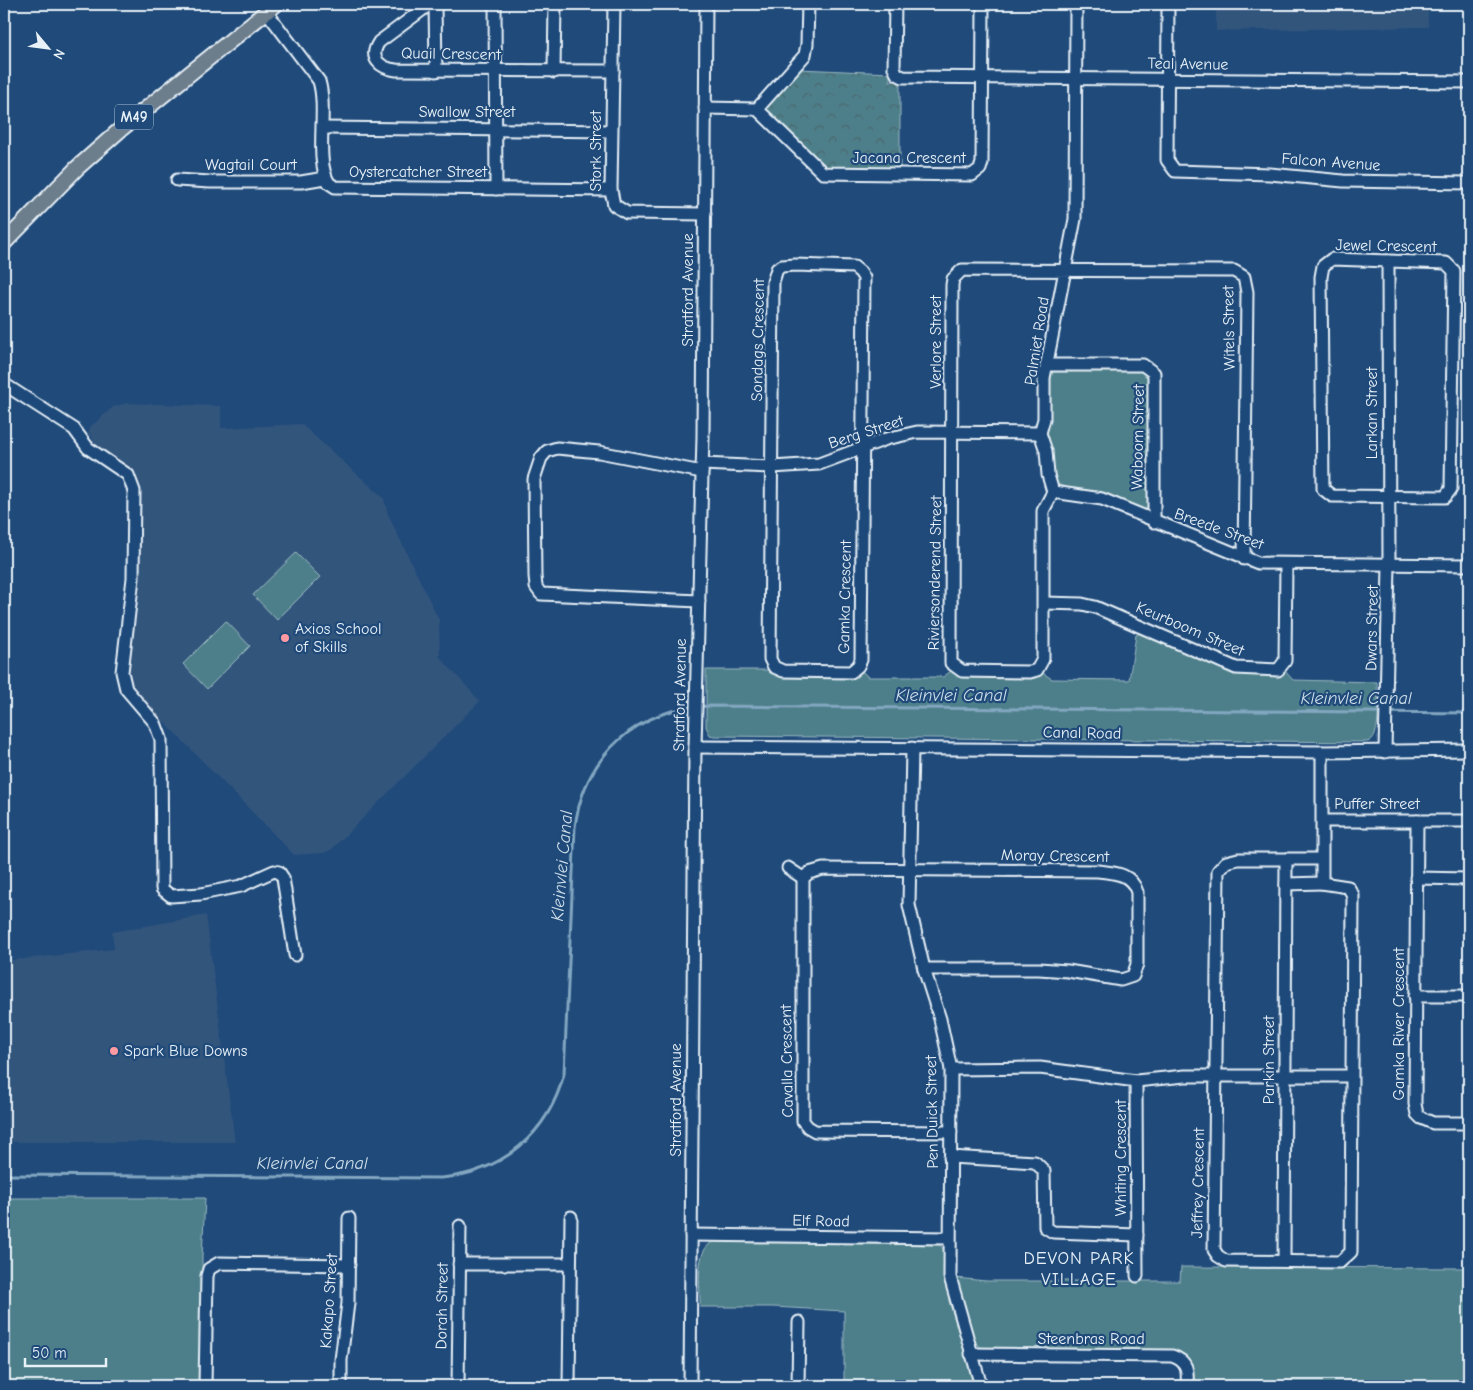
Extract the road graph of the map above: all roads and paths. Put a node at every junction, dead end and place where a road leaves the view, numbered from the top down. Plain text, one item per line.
1 (430, 4) edge
2 (435, 4) edge
3 (495, 4) edge
4 (555, 4) edge
5 (614, 4) edge
6 (706, 4) edge
7 (808, 4) edge
8 (895, 4) edge
9 (983, 4) edge
10 (1076, 4) edge
11 (1168, 4) edge
12 (271, 8) edge
13 (436, 71) junction
14 (496, 71) junction
15 (613, 71) junction
16 (554, 72) junction
17 (983, 78) junction
18 (1076, 78) junction
19 (1167, 80) junction
20 (1469, 82) edge
21 (706, 108) junction
22 (757, 109) junction
23 (323, 128) junction
24 (496, 128) junction
25 (611, 131) junction
26 (325, 178) junction
27 (177, 180) dead end
28 (1469, 183) edge
29 (496, 189) junction
30 (611, 190) junction
31 (705, 214) junction
32 (4, 243) edge
33 (1388, 261) junction
34 (1066, 270) junction
35 (1046, 365) junction
36 (4, 384) edge
37 (953, 431) junction
38 (1040, 433) junction
39 (862, 450) junction
40 (772, 467) junction
41 (702, 468) junction
42 (1053, 492) junction
43 (1389, 497) junction
44 (1154, 522) junction
45 (1244, 559) junction
46 (1286, 564) junction
47 (1389, 564) junction
48 (1469, 565) edge
49 (699, 600) junction
50 (1044, 603) junction
51 (695, 747) junction
52 (912, 748) junction
53 (1386, 748) junction
54 (1469, 750) edge
55 (1322, 752) junction
56 (1323, 821) junction
57 (1417, 821) junction
58 (1469, 821) edge
59 (1286, 860) junction
60 (1322, 860) junction
61 (788, 868) dead end
62 (908, 871) junction
63 (803, 878) junction
64 (1416, 878) junction
65 (1469, 879) edge
66 (1322, 883) junction
67 (1286, 884) junction
68 (295, 955) dead end
69 (924, 969) junction
70 (1415, 996) junction
71 (1469, 996) edge
72 (951, 1069) junction
73 (1216, 1076) junction
74 (1286, 1076) junction
75 (1351, 1076) junction
76 (1136, 1081) junction
77 (1469, 1123) edge
78 (951, 1132) junction
79 (950, 1157) junction
80 (571, 1217) dead end
81 (349, 1218) dead end
82 (460, 1226) dead end
83 (692, 1235) junction
84 (1137, 1235) junction
85 (949, 1238) junction
86 (1284, 1261) junction
87 (459, 1264) junction
88 (570, 1264) junction
89 (349, 1265) junction
90 (1138, 1276) dead end
91 (799, 1322) dead end
92 (971, 1354) junction
93 (205, 1386) edge
94 (341, 1386) edge
95 (458, 1386) edge
96 (569, 1386) edge
97 (690, 1386) edge
98 (798, 1386) edge
99 (981, 1386) edge
100 (1188, 1386) edge

1 - 13 street, Quail Crescent
2 - 13 street
3 - 14 street
4 - 16 street
5 - 15 street, Stork Street
6 - 21 street, Stratford Avenue
7 - 22 street
8 - 17 street, Teal Avenue
9 - 17 street, Jacana Crescent
10 - 18 street, Palmiet Road
11 - 19 street
12 - 23 street, Oystercatcher Street
12 - 32 main road, M49
13 - 14 street, Quail Crescent
14 - 16 street, Quail Crescent
14 - 24 street
15 - 16 street, Quail Crescent
15 - 25 street, Stork Street
17 - 18 street, Teal Avenue
17 - 22 street, Jacana Crescent
18 - 19 street, Teal Avenue
18 - 34 street, Palmiet Road
19 - 20 street, Teal Avenue
19 - 28 street, Falcon Avenue
21 - 22 street
21 - 31 street, Stratford Avenue
23 - 24 street, Swallow Street
23 - 26 street, Oystercatcher Street
24 - 25 street, Swallow Street
24 - 29 street
25 - 30 street, Stork Street
26 - 27 street, Wagtail Court
26 - 29 street, Oystercatcher Street
29 - 30 street, Oystercatcher Street
30 - 31 street, Stork Street
31 - 41 street, Stratford Avenue
33 - 43 street, Larkan Street
33 - 43 street, Jewel Crescent
33 - 43 street, Jewel Crescent
34 - 35 street, Palmiet Road
34 - 37 street, Verlore Street
34 - 45 street, Witels Street
35 - 38 street, Palmiet Road
35 - 44 street, Waboom Street
36 - 68 street
37 - 38 street, Berg Street
37 - 39 street, Berg Street
37 - 50 street, Riviersonderend Street
38 - 42 street, Palmiet Road
39 - 40 street, Berg Street
39 - 40 street, Sondags Crescent
39 - 40 street, Gamka Crescent
40 - 41 street, Berg Street
41 - 49 street, Stratford Avenue
41 - 49 street, Berg Street
42 - 44 street, Breede Street
42 - 50 street
43 - 47 street, Larkan Street
44 - 45 street, Breede Street
45 - 46 street, Breede Street
46 - 47 street, Breede Street
46 - 50 street, Keurboom Street
47 - 48 street, Breede Street
47 - 53 street, Dwars Street
49 - 51 street, Stratford Avenue
51 - 52 street, Canal Road
51 - 83 street, Stratford Avenue
52 - 55 street, Canal Road
52 - 62 street, Pen Duick Street
53 - 54 street, Canal Road
53 - 55 street, Canal Road
55 - 56 street, Puffer Street
56 - 57 street, Puffer Street
56 - 60 street
57 - 58 street, Puffer Street
57 - 64 street, Gamka River Crescent
59 - 60 street, Jeffrey Crescent
59 - 67 street, Parkin Street
59 - 73 street, Jeffrey Crescent
60 - 66 street
61 - 63 street
62 - 63 street
62 - 69 street, Pen Duick Street
62 - 69 street, Moray Crescent
63 - 78 street, Cavalla Crescent
64 - 65 street
64 - 70 street, Gamka River Crescent
66 - 67 street, Jeffrey Crescent
66 - 75 street, Jeffrey Crescent
67 - 74 street, Parkin Street
69 - 72 street, Pen Duick Street
70 - 71 street
70 - 77 street, Gamka River Crescent
72 - 76 street, Whiting Crescent
72 - 78 street, Pen Duick Street
73 - 74 street, Whiting Crescent
73 - 76 street, Whiting Crescent
73 - 86 street, Jeffrey Crescent
74 - 75 street, Whiting Crescent
74 - 86 street, Parkin Street
75 - 86 street, Jeffrey Crescent
76 - 84 street, Whiting Crescent
78 - 79 street, Pen Duick Street
79 - 84 street, Whiting Crescent
79 - 85 street, Pen Duick Street
80 - 88 street
81 - 89 street, Kakapo Street
82 - 87 street, Dorah Street
83 - 85 street, Elf Road
83 - 97 street, Stratford Avenue
84 - 90 street, Whiting Crescent
85 - 92 street, Pen Duick Street
87 - 88 street
87 - 95 street, Dorah Street
88 - 96 street
89 - 93 street
89 - 94 street, Kakapo Street
91 - 98 street
92 - 99 street, Pen Duick Street
92 - 100 street, Steenbras Road

